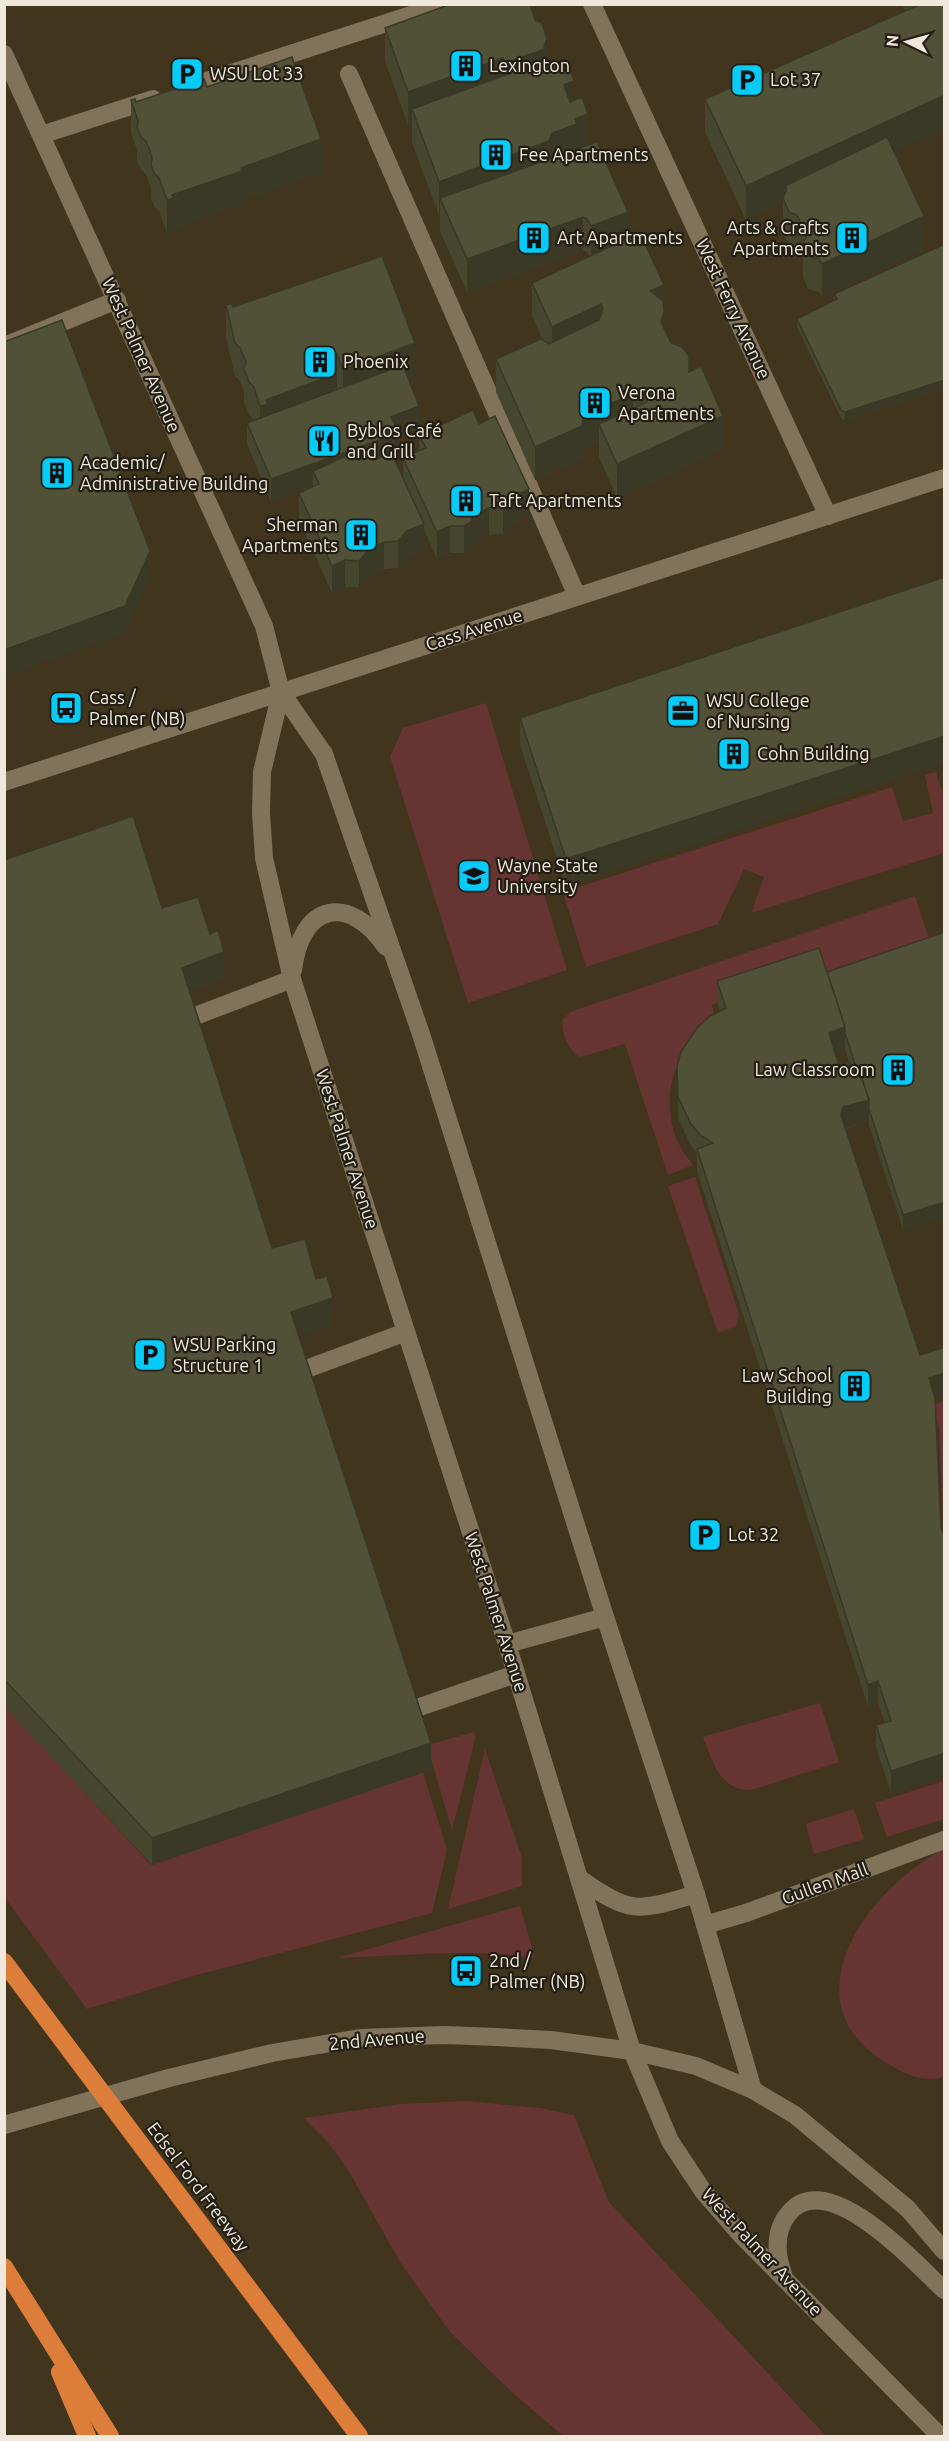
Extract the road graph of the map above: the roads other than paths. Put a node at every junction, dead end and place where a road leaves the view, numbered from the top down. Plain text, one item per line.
1 (445, 4) edge
2 (592, 4) edge
3 (4, 54) edge
4 (349, 74) dead end
5 (41, 135) junction
6 (117, 300) junction
7 (4, 346) edge
8 (945, 478) edge
9 (828, 516) junction
10 (577, 596) junction
11 (281, 692) junction
12 (4, 782) edge
13 (396, 961) junction
14 (292, 978) junction
15 (190, 1018) edge
16 (406, 1332) junction
17 (301, 1371) edge
18 (605, 1617) junction
19 (507, 1644) junction
20 (516, 1674) junction
21 (411, 1710) edge
22 (945, 1840) edge
23 (580, 1879) junction
24 (696, 1894) junction
25 (705, 1925) junction
26 (4, 1962) edge
27 (632, 2051) junction
28 (753, 2090) junction
29 (4, 2125) edge
30 (945, 2251) edge
31 (4, 2267) edge
32 (783, 2276) junction
33 (945, 2290) edge
34 (38, 2318) junction
35 (87, 2436) edge
36 (110, 2436) edge
37 (359, 2436) edge
38 (940, 2436) edge

1 - 5 street
2 - 9 street, West Ferry Avenue
3 - 5 street, West Palmer Avenue
4 - 10 street
5 - 6 street, West Palmer Avenue
6 - 7 street
6 - 11 street, West Palmer Avenue
8 - 9 street, Cass Avenue
9 - 10 street, Cass Avenue
10 - 11 street, Cass Avenue
11 - 12 street, Cass Avenue
11 - 13 street, West Palmer Avenue
11 - 14 street, West Palmer Avenue
13 - 14 street
13 - 18 street, West Palmer Avenue
14 - 15 street
14 - 16 street, West Palmer Avenue
16 - 17 street
16 - 19 street, West Palmer Avenue
18 - 19 street
18 - 24 street, West Palmer Avenue
19 - 20 street, West Palmer Avenue
20 - 21 street
20 - 23 street, West Palmer Avenue
22 - 25 street, Gullen Mall
23 - 24 street
23 - 27 street, West Palmer Avenue
24 - 25 street, West Palmer Avenue
25 - 28 street, West Palmer Avenue
26 - 37 highway, Edsel Ford Freeway
27 - 28 street, 2nd Avenue
27 - 29 street, 2nd Avenue
27 - 32 street, West Palmer Avenue
28 - 30 street
31 - 34 highway
32 - 33 street
32 - 38 street, West Palmer Avenue
34 - 35 highway
34 - 36 highway

